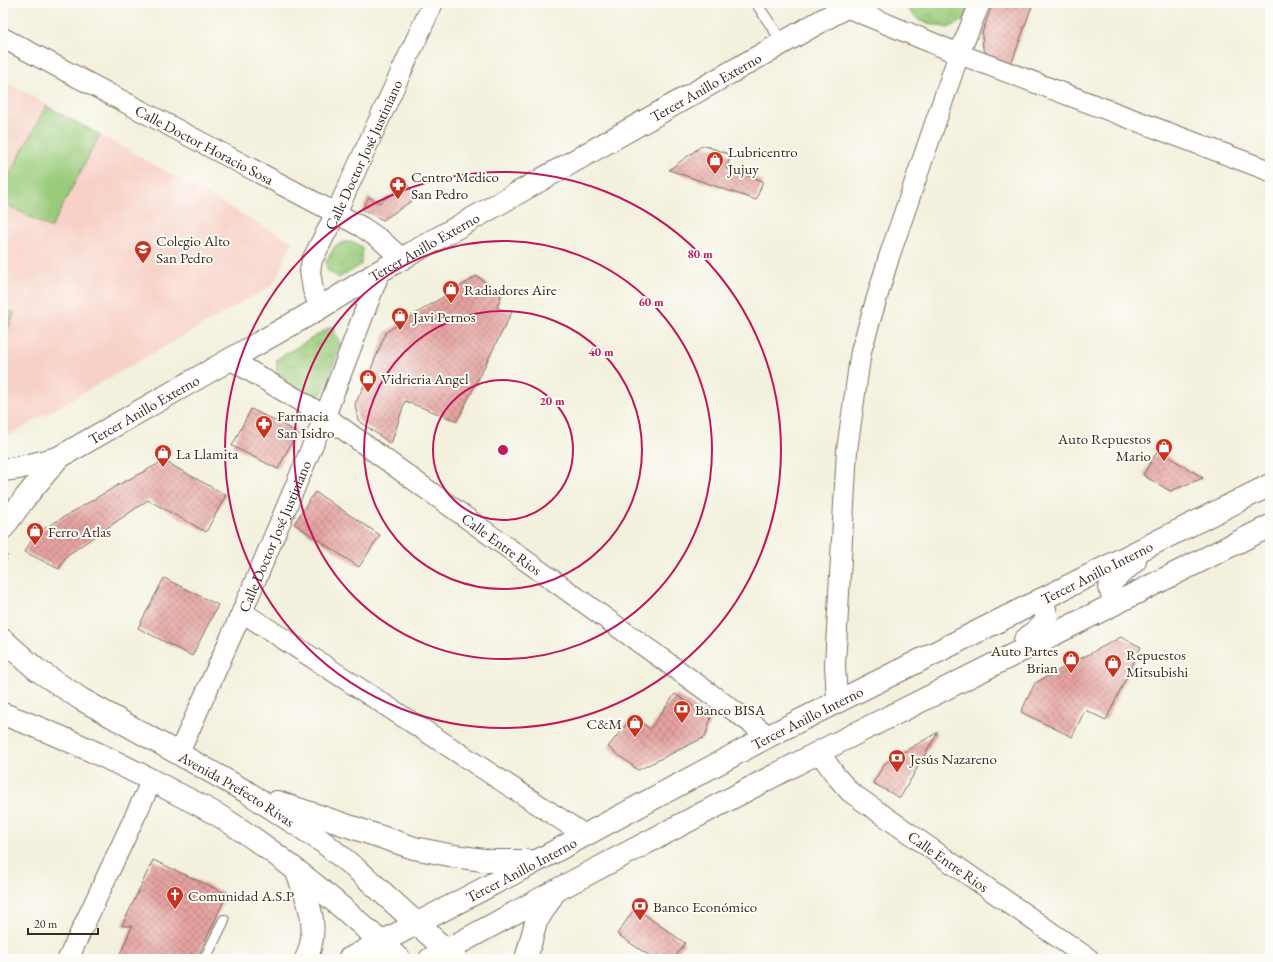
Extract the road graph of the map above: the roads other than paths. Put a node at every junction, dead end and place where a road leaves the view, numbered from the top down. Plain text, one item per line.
1 (433, 3) edge
2 (756, 3) edge
3 (980, 3) edge
4 (850, 5) edge
5 (3, 38) edge
6 (783, 43) junction
7 (959, 54) junction
8 (1270, 171) edge
9 (336, 213) junction
10 (402, 260) junction
11 (380, 271) junction
12 (320, 308) junction
13 (230, 359) junction
14 (325, 416) junction
15 (58, 458) junction
16 (3, 470) edge
17 (1270, 485) edge
18 (3, 528) edge
19 (1265, 532) edge
20 (1161, 540) junction
21 (1040, 600) junction
22 (1115, 603) junction
23 (242, 612) junction
24 (3, 640) edge
25 (999, 661) junction
26 (837, 701) junction
27 (3, 714) edge
28 (769, 736) junction
29 (820, 752) junction
30 (179, 753) junction
31 (152, 780) junction
32 (247, 792) junction
33 (585, 835) junction
34 (537, 861) junction
35 (295, 868) junction
36 (555, 891) junction
37 (224, 920) dead end
38 (417, 924) junction
39 (381, 942) junction
40 (444, 956) edge
41 (68, 959) edge
42 (205, 959) edge
43 (306, 959) edge
44 (349, 959) edge
45 (399, 959) edge
46 (526, 959) edge
47 (1089, 959) edge

1 - 9 street, Calle Doctor José Justiniano
2 - 6 lane
3 - 7 street
4 - 6 main road, Tercer Anillo Externo
4 - 7 street
5 - 9 street, Calle Doctor Horacio Sosa
6 - 10 main road, Tercer Anillo Externo
7 - 8 street
7 - 26 street
9 - 10 street, Calle Doctor Horacio Sosa
9 - 12 street, Calle Doctor José Justiniano
10 - 11 main road, Tercer Anillo Externo
11 - 12 main road, Tercer Anillo Externo
11 - 14 street, Calle Doctor José Justiniano
12 - 13 main road, Tercer Anillo Externo
13 - 14 street, Calle Entre Rios
13 - 15 main road, Tercer Anillo Externo
14 - 23 street, Calle Doctor José Justiniano
14 - 28 street, Calle Entre Rios
15 - 16 main road, Tercer Anillo Externo
15 - 18 main road, Tercer Anillo Externo
17 - 20 main road, Tercer Anillo Interno
19 - 22 main road
20 - 21 main road, Tercer Anillo Interno
20 - 22 main road
21 - 25 main road
21 - 26 main road, Tercer Anillo Interno
22 - 25 main road
23 - 30 street, Calle Doctor José Justiniano
23 - 33 street
24 - 30 main road, Avenida Prefecto Rivas
25 - 29 main road
26 - 28 main road, Tercer Anillo Interno
27 - 31 main road
28 - 33 main road, Tercer Anillo Interno
29 - 36 main road
29 - 47 street, Calle Entre Rios
30 - 32 main road, Avenida Prefecto Rivas
31 - 35 main road
31 - 41 street
32 - 34 main road
32 - 38 main road, Avenida Prefecto Rivas
33 - 34 main road, Tercer Anillo Interno
34 - 38 main road, Tercer Anillo Interno
35 - 39 main road
35 - 43 main road
36 - 40 main road
36 - 46 main road
37 - 42 lane
38 - 39 main road, Tercer Anillo Interno
38 - 40 main road, Avenida Prefecto Rivas
39 - 44 main road, Tercer Anillo Interno
39 - 45 main road

